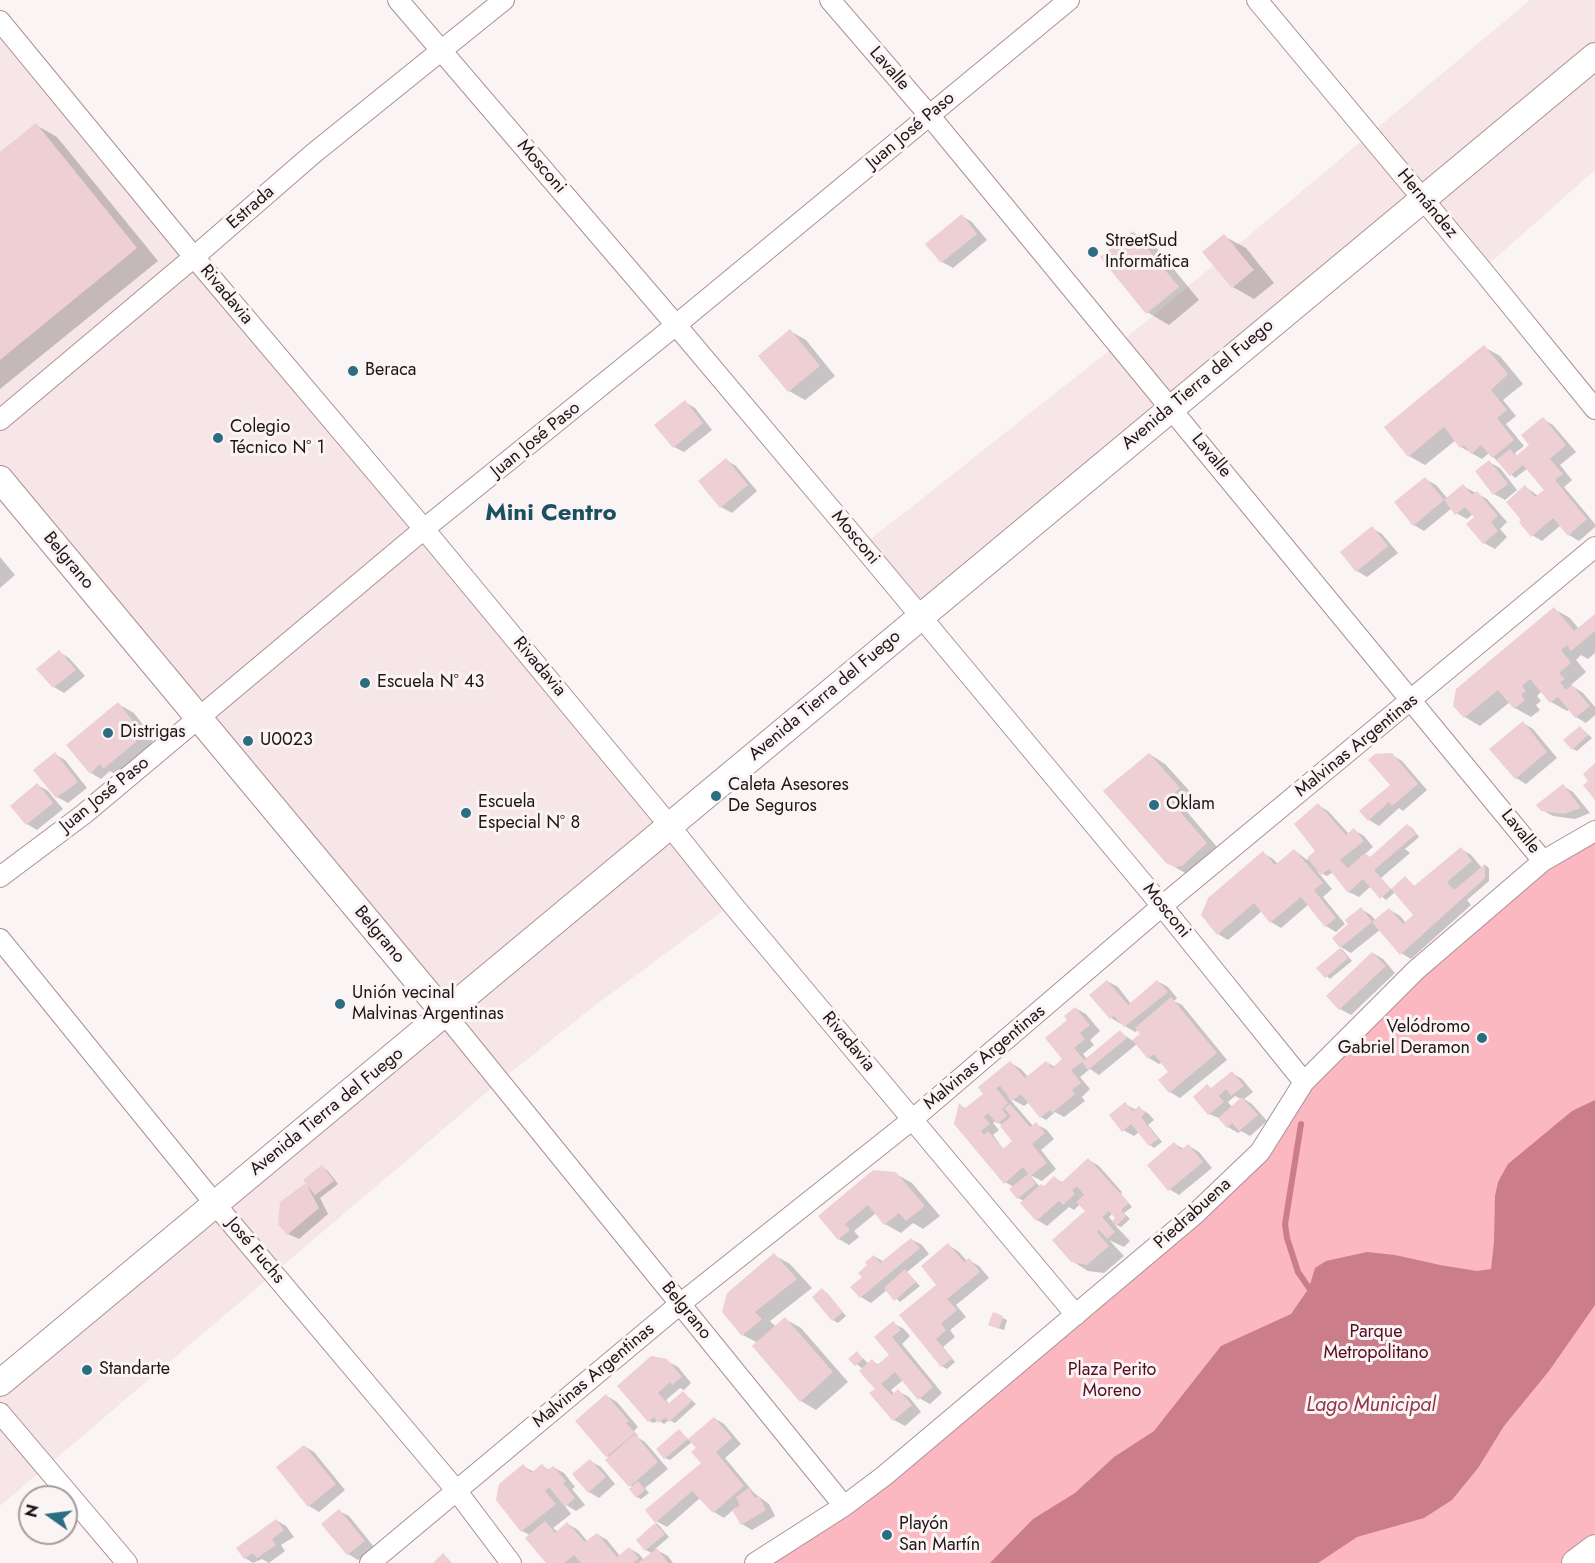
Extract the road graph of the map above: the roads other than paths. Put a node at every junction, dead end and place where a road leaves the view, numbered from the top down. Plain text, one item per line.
1 (398, 0) edge
2 (504, 0) edge
3 (830, 0) edge
4 (1069, 0) edge
5 (1257, 0) edge
6 (0, 21) edge
7 (442, 52) junction
8 (1595, 56) edge
9 (929, 115) junction
10 (1423, 200) junction
11 (194, 257) junction
12 (676, 325) junction
13 (1171, 408) junction
14 (1595, 410) edge
15 (0, 420) edge
16 (0, 479) edge
17 (424, 529) junction
18 (1595, 548) edge
19 (920, 617) junction
20 (1413, 701) junction
21 (198, 717) junction
22 (669, 825) junction
23 (1595, 831) edge
24 (1543, 861) junction
25 (0, 877) edge
26 (1162, 906) junction
27 (0, 939) edge
28 (446, 1014) junction
29 (1304, 1082) junction
30 (913, 1119) junction
31 (215, 1204) junction
32 (680, 1304) junction
33 (1076, 1315) junction
34 (0, 1383) edge
35 (0, 1413) edge
36 (456, 1490) junction
37 (844, 1506) junction
38 (1595, 1548) edge
39 (127, 1563) edge
40 (370, 1563) edge
41 (511, 1563) edge
42 (755, 1563) edge
43 (1575, 1563) edge

1 - 7 street, Mosconi
2 - 7 street, Estrada
3 - 9 street, Lavalle
4 - 9 street, Juan José Paso
5 - 10 street, Hernández
6 - 11 street, Rivadavia
7 - 11 street, Estrada
7 - 12 street, Mosconi
8 - 10 street, Avenida Tierra del Fuego
9 - 12 street, Juan José Paso
9 - 13 street, Lavalle
10 - 13 street, Avenida Tierra del Fuego
10 - 14 street, Hernández
11 - 15 street, Estrada
11 - 17 street, Rivadavia
12 - 17 street, Juan José Paso
12 - 19 street, Mosconi
13 - 19 street, Avenida Tierra del Fuego
13 - 20 street, Lavalle
16 - 21 street, Belgrano
17 - 21 street, Juan José Paso
17 - 22 street, Rivadavia
18 - 20 street, Malvinas Argentinas
19 - 22 street, Avenida Tierra del Fuego
19 - 26 street, Mosconi
20 - 24 street, Lavalle
20 - 26 street, Malvinas Argentinas
21 - 25 street, Juan José Paso
21 - 28 street, Belgrano
22 - 28 street, Avenida Tierra del Fuego
22 - 30 street, Rivadavia
23 - 24 street, Piedrabuena
24 - 29 street, Piedrabuena
26 - 29 street, Mosconi
26 - 30 street, Malvinas Argentinas
27 - 31 street, José Fuchs
28 - 31 street, Avenida Tierra del Fuego
28 - 32 street, Belgrano
29 - 33 street, Piedrabuena
30 - 32 street, Malvinas Argentinas
30 - 33 street, Rivadavia
31 - 34 street, Avenida Tierra del Fuego
31 - 36 street, José Fuchs
32 - 36 street, Malvinas Argentinas
32 - 37 street, Belgrano
33 - 37 street, Piedrabuena
35 - 39 street
36 - 40 street, Malvinas Argentinas
36 - 41 street, José Fuchs
37 - 42 street, Piedrabuena
38 - 43 street

